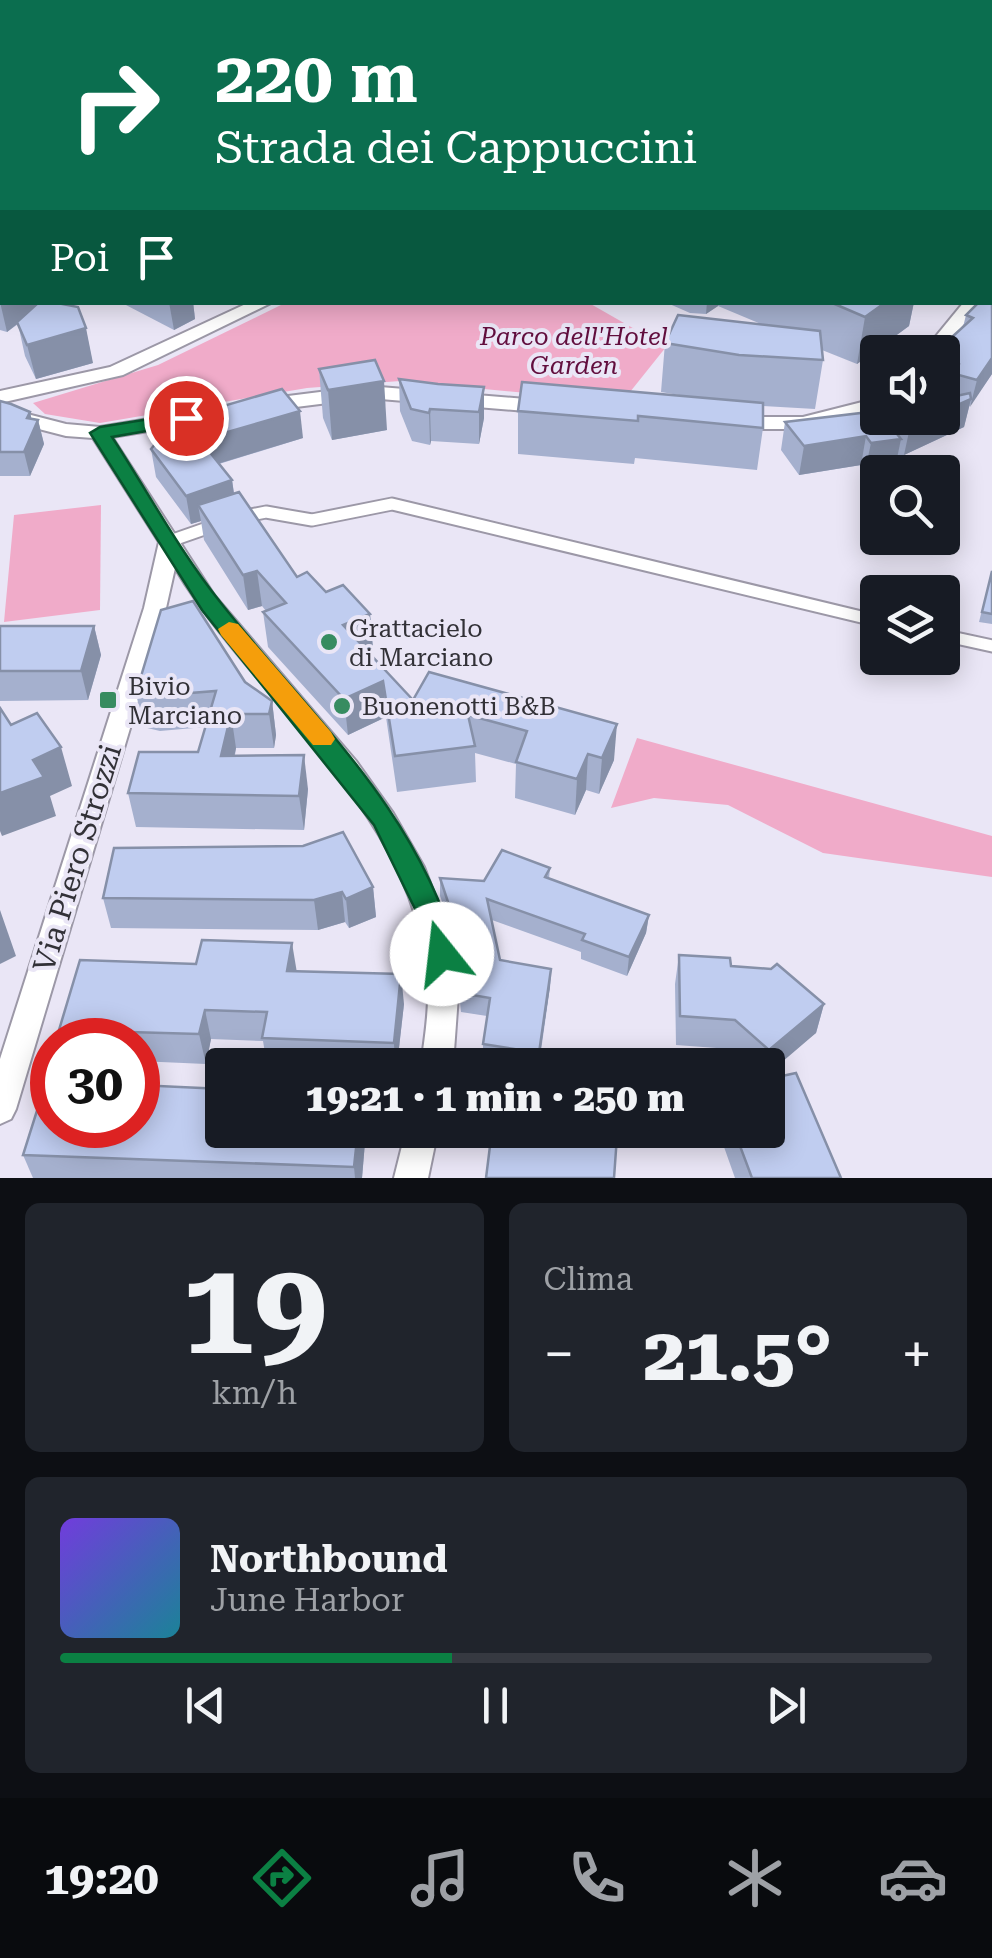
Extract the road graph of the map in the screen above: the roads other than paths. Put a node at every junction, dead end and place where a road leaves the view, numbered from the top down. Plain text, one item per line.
1 (259, 305) edge
2 (971, 305) edge
3 (946, 335) edge
4 (0, 396) edge
5 (566, 408) edge
6 (860, 409) edge
7 (0, 413) edge
8 (706, 421) edge
9 (100, 433) junction
10 (170, 541) junction
11 (197, 586) junction
12 (155, 608) junction
13 (860, 617) edge
14 (960, 639) edge
15 (992, 646) edge
16 (439, 1048) edge
17 (0, 1108) edge
18 (418, 1148) edge
19 (411, 1178) edge

1 - 4 street
2 - 3 street
5 - 9 street
6 - 8 street
7 - 9 street
9 - 10 street
10 - 11 street
10 - 12 street, Via Piero Strozzi
10 - 13 lane
11 - 12 street
11 - 16 street
12 - 17 street, Via Piero Strozzi
14 - 15 lane
18 - 19 street

